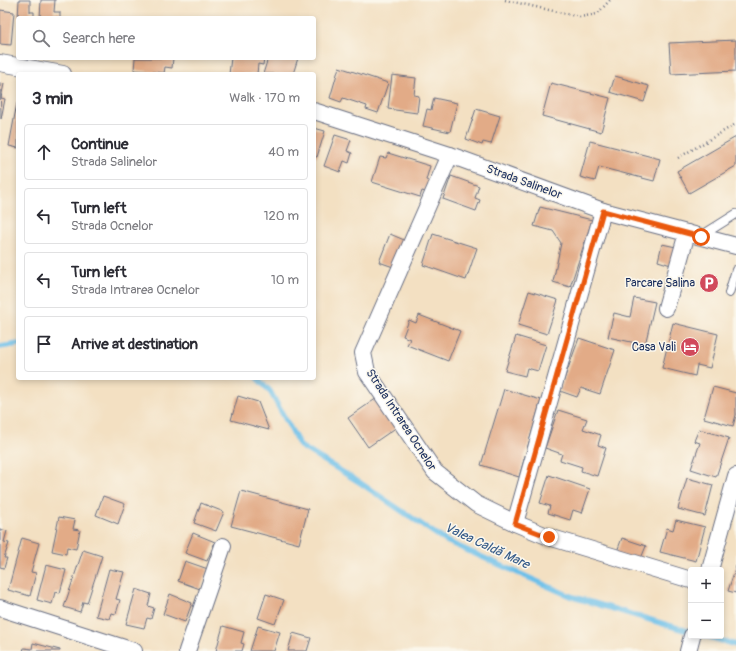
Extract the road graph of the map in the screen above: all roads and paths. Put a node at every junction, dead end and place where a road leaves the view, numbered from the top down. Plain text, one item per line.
1 (506, 0) edge
2 (610, 0) edge
3 (0, 63) edge
4 (52, 72) edge
5 (316, 112) edge
6 (736, 124) edge
7 (450, 155) junction
8 (678, 158) dead end
9 (603, 211) junction
10 (736, 214) edge
11 (694, 235) junction
12 (736, 246) edge
13 (736, 270) edge
14 (729, 293) dead end
15 (666, 308) dead end
16 (736, 476) edge
17 (515, 524) junction
18 (223, 546) dead end
19 (711, 567) edge
20 (688, 579) edge
21 (0, 608) edge
22 (691, 639) edge
23 (106, 647) edge
24 (134, 651) edge
25 (187, 651) edge
26 (688, 651) edge

1 - 2 path
3 - 4 street
5 - 7 street, Strada Salinelor
6 - 8 path
7 - 9 street, Strada Salinelor
7 - 17 street, Strada Intrarea Ocnelor
9 - 11 street, Strada Salinelor
9 - 17 street
10 - 11 lane
11 - 12 street, Strada Salinelor
11 - 15 street
13 - 14 lane
16 - 19 street
17 - 20 street, Strada Intrarea Ocnelor
18 - 25 street
21 - 23 street
22 - 26 street
23 - 24 street

